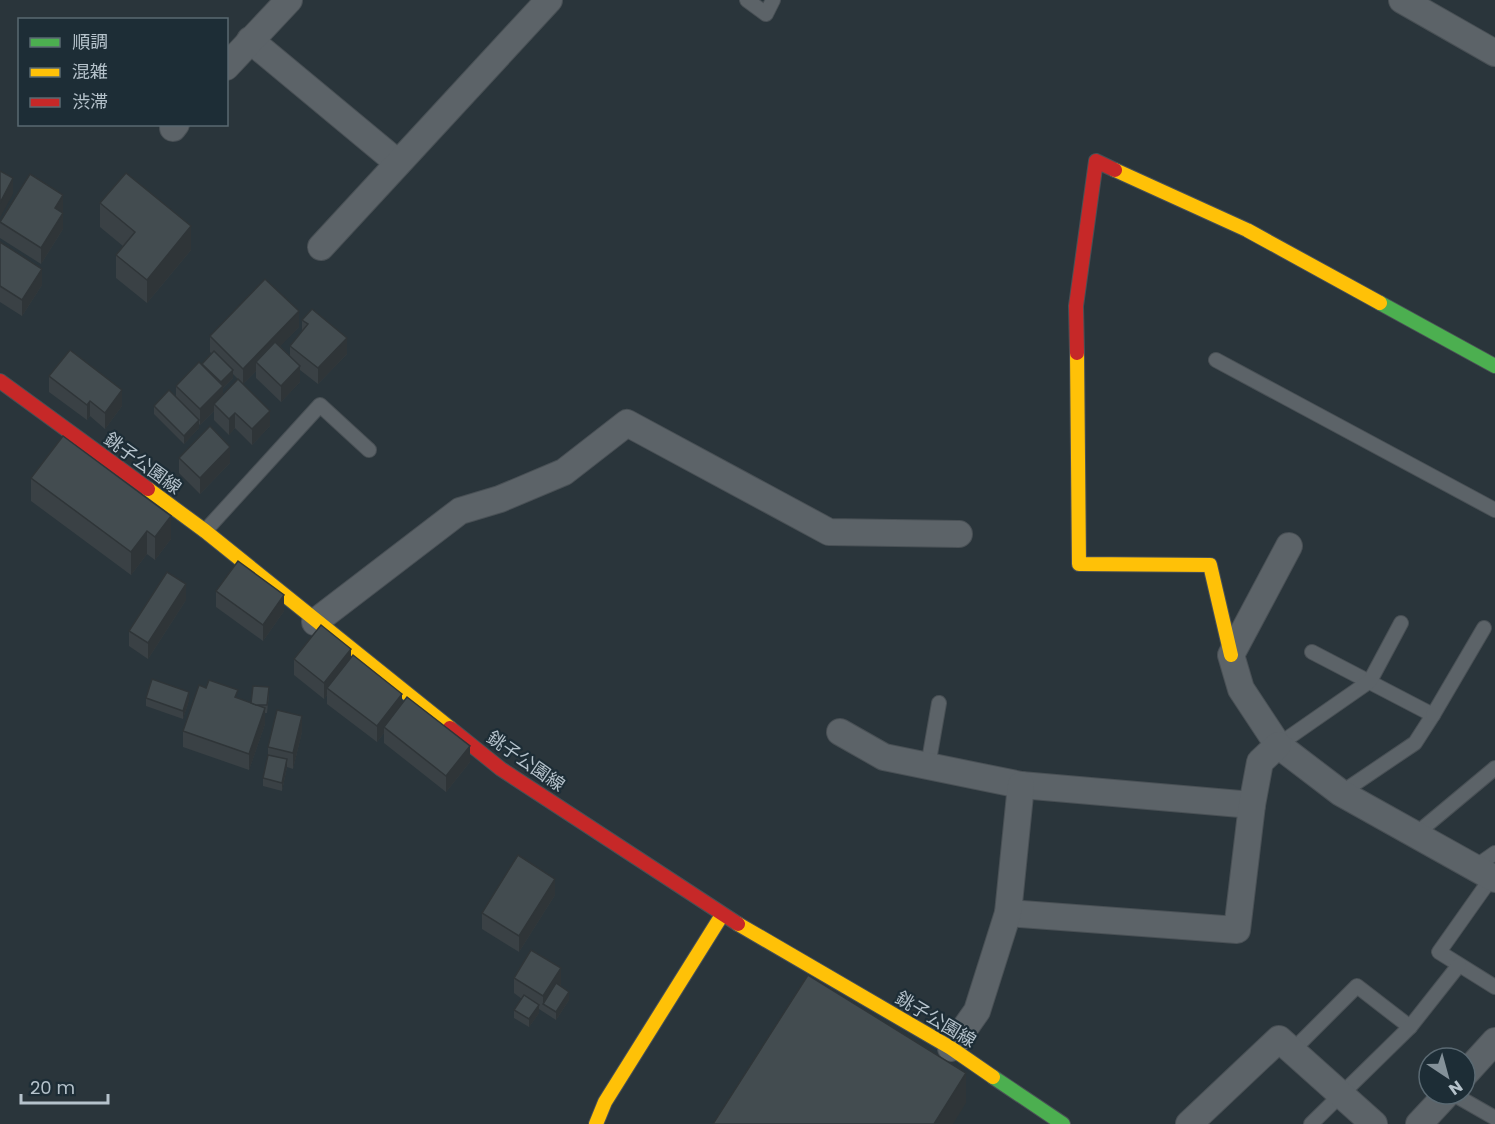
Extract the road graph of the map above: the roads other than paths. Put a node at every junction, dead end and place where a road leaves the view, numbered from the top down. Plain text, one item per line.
1 (289, 0) edge
2 (549, 0) edge
3 (747, 0) edge
4 (773, 0) edge
5 (1402, 0) edge
6 (250, 40) junction
7 (1495, 53) edge
8 (228, 65) edge
9 (398, 163) junction
10 (321, 247) dead end
11 (1215, 360) dead end
12 (1495, 366) edge
13 (0, 381) edge
14 (369, 450) dead end
15 (1495, 510) edge
16 (205, 531) junction
17 (959, 534) dead end
18 (1289, 546) dead end
19 (315, 622) junction
20 (1401, 623) dead end
21 (1484, 628) dead end
22 (1312, 652) dead end
23 (1231, 655) junction
24 (1370, 681) junction
25 (939, 703) dead end
26 (1433, 715) junction
27 (840, 732) dead end
28 (1278, 745) junction
29 (928, 766) junction
30 (1495, 768) edge
31 (1021, 785) junction
32 (1341, 793) junction
33 (1252, 805) junction
34 (1416, 834) junction
35 (1489, 869) edge
36 (1008, 913) junction
37 (722, 915) junction
38 (1459, 966) junction
39 (1495, 987) edge
40 (1410, 1027) junction
41 (1495, 1041) edge
42 (951, 1048) junction
43 (1292, 1051) junction
44 (1477, 1061) edge
45 (1342, 1095) junction
46 (1436, 1106) edge
47 (1474, 1106) edge
48 (1495, 1118) edge
49 (596, 1124) edge
50 (1063, 1124) edge
51 (1189, 1124) edge
52 (1311, 1124) edge
53 (1374, 1124) edge
54 (1419, 1124) edge

1 - 6 street
2 - 9 street
3 - 4 lane
5 - 7 street
6 - 8 street
6 - 9 street
9 - 10 street
11 - 15 lane
12 - 23 street
13 - 16 street, 銚子公園線
14 - 16 lane
16 - 19 street, 銚子公園線
17 - 19 street
18 - 23 street
19 - 37 street, 銚子公園線
20 - 24 lane
21 - 26 lane
22 - 24 lane
23 - 28 street
24 - 26 lane
24 - 28 lane
25 - 29 lane
26 - 32 lane
27 - 29 street
28 - 32 street
28 - 33 street
29 - 31 street
30 - 34 lane
31 - 33 street
31 - 36 street
32 - 34 street
33 - 36 street
34 - 35 street
35 - 38 lane
36 - 42 street
37 - 42 street, 銚子公園線
37 - 49 street
38 - 39 lane
38 - 40 lane
40 - 43 lane
40 - 45 lane
41 - 44 street
42 - 50 street, 銚子公園線
43 - 45 street
43 - 51 street
45 - 52 lane
45 - 53 street
46 - 54 street
47 - 48 lane

